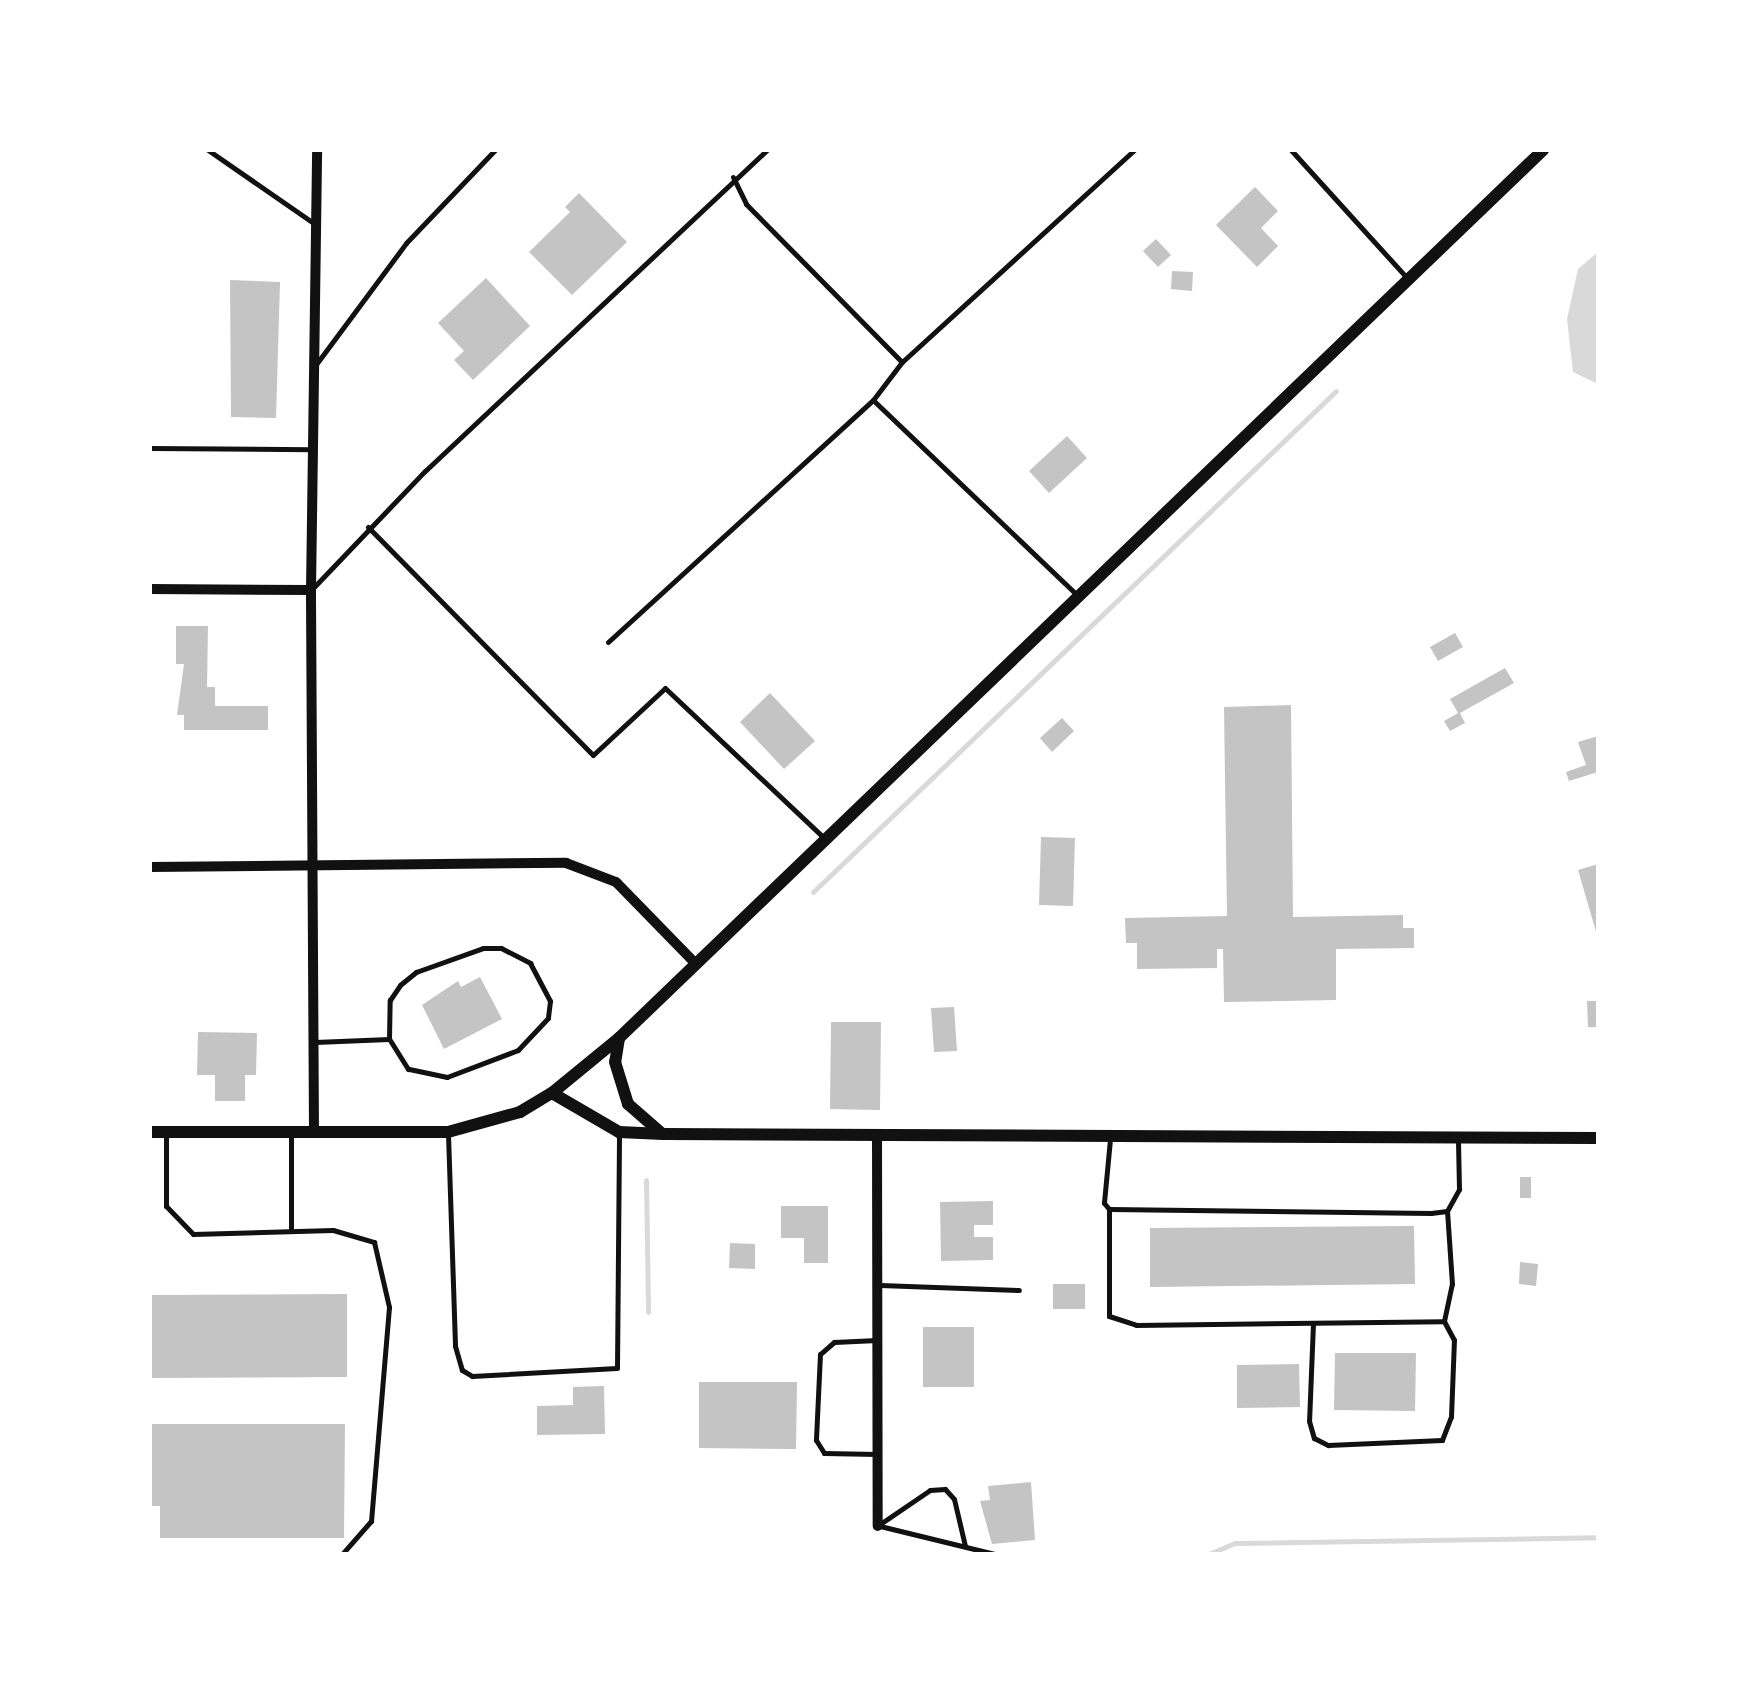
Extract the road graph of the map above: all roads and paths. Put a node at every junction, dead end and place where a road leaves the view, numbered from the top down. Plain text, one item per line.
1 (208, 150) edge
2 (230, 150) edge
3 (317, 150) edge
4 (495, 150) edge
5 (766, 150) edge
6 (1134, 150) edge
7 (1290, 150) edge
8 (1544, 150) edge
9 (228, 160) junction
10 (732, 176) junction
11 (315, 224) junction
12 (1410, 281) junction
13 (902, 362) junction
14 (313, 369) junction
15 (873, 400) junction
16 (150, 448) edge
17 (312, 448) junction
18 (368, 527) junction
19 (150, 589) edge
20 (310, 590) junction
21 (1078, 596) junction
22 (608, 642) dead end
23 (824, 838) junction
24 (150, 868) edge
25 (316, 868) junction
26 (694, 962) junction
27 (389, 1038) junction
28 (618, 1038) junction
29 (315, 1042) junction
30 (552, 1093) junction
31 (150, 1132) edge
32 (166, 1132) junction
33 (448, 1132) junction
34 (619, 1132) junction
35 (291, 1133) junction
36 (314, 1133) junction
37 (662, 1134) junction
38 (877, 1135) junction
39 (1111, 1136) junction
40 (1458, 1137) junction
41 (1598, 1138) edge
42 (1109, 1209) junction
43 (1447, 1211) junction
44 (292, 1231) junction
45 (877, 1285) junction
46 (1019, 1290) dead end
47 (1444, 1322) junction
48 (1313, 1323) junction
49 (877, 1340) junction
50 (877, 1454) junction
51 (878, 1526) junction
52 (965, 1546) junction
53 (342, 1554) edge
54 (995, 1554) edge

1 - 9 lane
2 - 9 lane
3 - 11 street
4 - 14 lane
5 - 10 lane
6 - 13 lane
7 - 12 lane
8 - 12 street
9 - 11 lane
10 - 13 lane
10 - 18 lane
11 - 14 street
12 - 21 street
13 - 15 lane
14 - 17 street
15 - 21 lane
15 - 22 lane
16 - 17 lane
17 - 20 street
18 - 20 lane
18 - 23 lane
19 - 20 street
20 - 25 street
21 - 23 street
23 - 26 street
24 - 25 street
25 - 26 street
25 - 29 street
26 - 28 street
27 - 27 lane
27 - 29 lane
28 - 30 street
28 - 37 street
29 - 36 street
30 - 33 street
30 - 34 street
31 - 32 street
32 - 35 street
32 - 44 lane
33 - 34 lane
33 - 36 street
34 - 37 street
35 - 36 street
35 - 44 lane
37 - 38 street
38 - 39 street
38 - 45 street
39 - 40 street
39 - 42 lane
40 - 41 street
40 - 43 lane
42 - 43 lane
42 - 48 lane
43 - 47 lane
44 - 53 lane
45 - 46 lane
45 - 49 street
47 - 48 lane
47 - 48 lane
49 - 50 street
49 - 50 lane
50 - 51 street
51 - 52 lane
51 - 52 lane
52 - 54 lane

